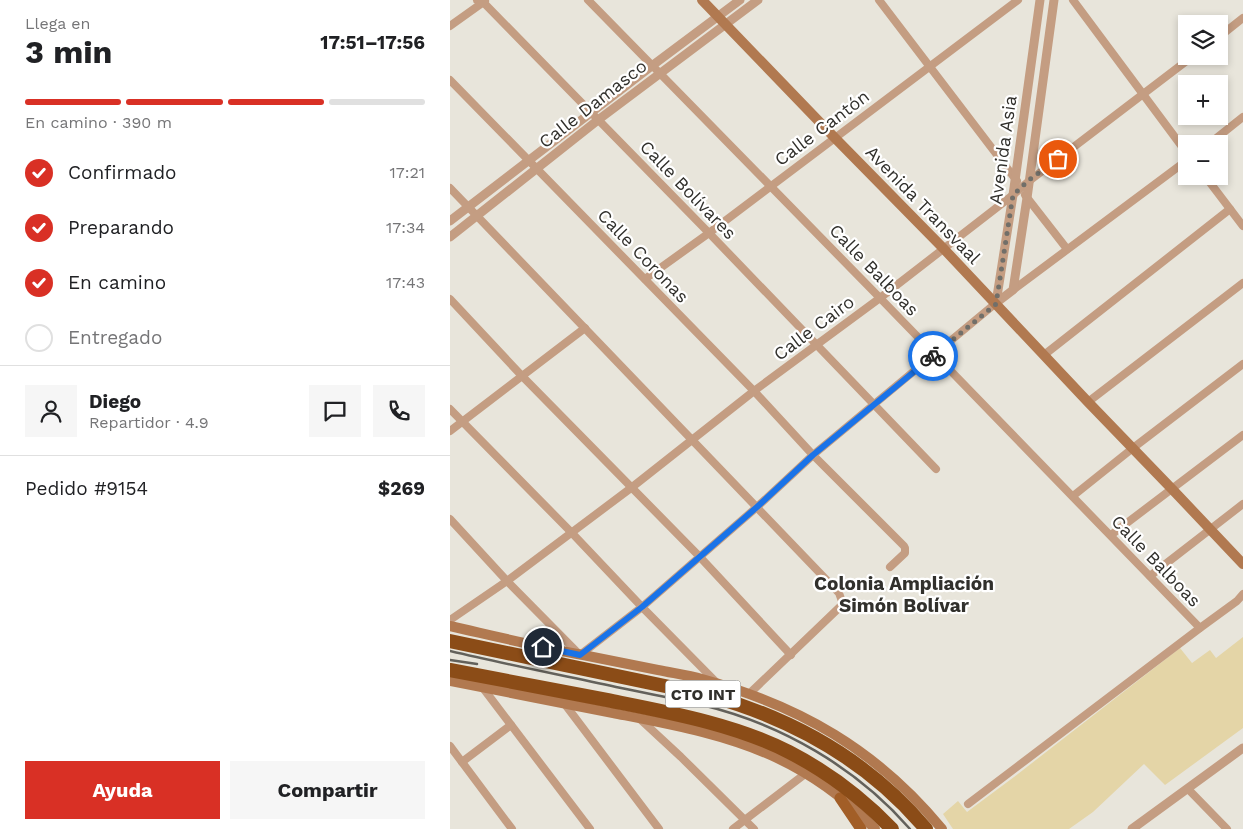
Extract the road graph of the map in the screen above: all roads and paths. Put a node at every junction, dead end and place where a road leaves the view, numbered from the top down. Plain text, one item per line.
1 (588, 0) edge
2 (702, 0) edge
3 (740, 0) edge
4 (758, 0) edge
5 (879, 0) edge
6 (1018, 0) edge
7 (1040, 0) edge
8 (1054, 0) edge
9 (1073, 0) edge
10 (482, 1) edge
11 (718, 17) junction
12 (1243, 18) edge
13 (726, 25) junction
14 (450, 26) edge
15 (1228, 30) edge
16 (653, 65) junction
17 (1181, 65) edge
18 (930, 66) junction
19 (661, 73) junction
20 (450, 80) edge
21 (1143, 94) junction
22 (591, 113) junction
23 (1243, 118) edge
24 (598, 120) junction
25 (1221, 135) edge
26 (834, 137) junction
27 (1178, 141) edge
28 (530, 160) junction
29 (1178, 167) edge
30 (537, 168) junction
31 (1015, 178) junction
32 (1029, 180) junction
33 (1212, 185) edge
34 (770, 186) junction
35 (450, 188) edge
36 (1021, 188) junction
37 (1013, 195) junction
38 (1027, 198) junction
39 (469, 207) junction
40 (1230, 209) junction
41 (477, 216) junction
42 (450, 221) edge
43 (1243, 226) edge
44 (709, 233) junction
45 (450, 237) edge
46 (943, 248) junction
47 (1067, 249) junction
48 (645, 279) junction
49 (1243, 283) edge
50 (1012, 290) junction
51 (880, 298) junction
52 (450, 299) edge
53 (996, 304) junction
54 (585, 328) junction
55 (817, 345) junction
56 (935, 354) junction
57 (1044, 355) junction
58 (1243, 364) edge
59 (522, 376) junction
60 (754, 391) junction
61 (1088, 402) junction
62 (873, 405) junction
63 (450, 408) edge
64 (462, 421) junction
65 (450, 431) edge
66 (1243, 435) edge
67 (692, 440) junction
68 (1133, 448) junction
69 (813, 455) junction
70 (936, 468) dead end
71 (632, 488) junction
72 (1172, 489) junction
73 (1072, 496) junction
74 (1243, 504) edge
75 (757, 507) junction
76 (450, 519) edge
77 (1211, 529) junction
78 (571, 532) junction
79 (1111, 535) junction
80 (699, 556) junction
81 (1243, 564) edge
82 (890, 567) dead end
83 (1150, 576) junction
84 (507, 581) junction
85 (1243, 594) edge
86 (642, 607) junction
87 (450, 620) edge
88 (450, 626) edge
89 (1200, 628) junction
90 (450, 641) edge
91 (580, 655) junction
92 (791, 655) junction
93 (450, 670) edge
94 (450, 681) edge
95 (718, 684) junction
96 (483, 688) junction
97 (749, 694) junction
98 (564, 703) junction
99 (640, 718) junction
100 (511, 724) junction
101 (450, 746) edge
102 (1243, 748) edge
103 (462, 762) junction
104 (805, 774) junction
105 (1188, 789) junction
106 (840, 798) junction
107 (968, 804) dead end
108 (745, 820) junction
109 (512, 829) edge
110 (590, 829) edge
111 (659, 829) edge
112 (733, 829) edge
113 (754, 829) edge
114 (861, 829) edge
115 (875, 829) edge
116 (892, 829) edge
117 (926, 829) edge
118 (942, 829) edge
119 (1132, 829) edge
120 (1227, 829) edge

1 - 16 street, Calle Balboas
2 - 11 main road, Avenida Transvaal
3 - 11 street, Calle Damasco
4 - 13 street, Calle Damasco
5 - 18 street
6 - 18 street, Calle Cantón
7 - 31 street, Avenida Asia
8 - 32 street, Avenida Asia
9 - 21 street
10 - 14 street
10 - 22 street, Calle Bolívares
11 - 13 main road, Avenida Transvaal
11 - 16 street, Calle Damasco
12 - 15 street
13 - 19 street, Calle Damasco
13 - 26 main road, Avenida Transvaal
16 - 19 street, Calle Balboas
16 - 22 street, Calle Damasco
17 - 21 street, Calle Cairo
18 - 26 street, Calle Cantón
18 - 31 street
19 - 24 street, Calle Damasco
19 - 34 street, Calle Balboas
20 - 28 street, Calle Coronas
21 - 27 street
21 - 32 street, Calle Cairo
22 - 24 street, Calle Bolívares
22 - 28 street, Calle Damasco
23 - 25 street
24 - 30 street, Calle Damasco
24 - 44 street, Calle Bolívares
26 - 34 street, Calle Cantón
26 - 46 main road, Avenida Transvaal
28 - 30 street, Calle Coronas
28 - 39 street, Calle Damasco
29 - 47 street
30 - 41 street, Calle Damasco
30 - 48 street, Calle Coronas
31 - 36 street
31 - 37 street, Avenida Asia
32 - 36 street, Calle Cairo
32 - 38 street, Avenida Asia
33 - 40 street
34 - 44 street, Calle Cantón
34 - 51 street, Calle Balboas
35 - 39 street
36 - 37 street, Calle Cairo
36 - 38 street
37 - 46 street, Calle Cairo
37 - 53 street, Avenida Asia
38 - 47 street
38 - 50 street, Avenida Asia
39 - 41 street
39 - 42 street, Calle Damasco
40 - 43 street
40 - 57 street
41 - 45 street, Calle Damasco
41 - 54 street
44 - 48 street, Calle Cantón
44 - 55 street, Calle Bolívares
46 - 51 street, Calle Cairo
46 - 53 main road, Avenida Transvaal
47 - 50 street
48 - 60 street, Calle Coronas
49 - 61 street
50 - 53 street
51 - 55 street, Calle Cairo
51 - 56 street, Calle Balboas
52 - 59 street
53 - 56 street
53 - 57 main road, Avenida Transvaal
54 - 59 street
54 - 67 street
55 - 60 street, Calle Cairo
55 - 62 street, Calle Bolívares
56 - 62 street
56 - 73 street, Calle Balboas
57 - 61 main road, Avenida Transvaal
58 - 68 street
59 - 64 street
59 - 71 street
60 - 67 street, Calle Cairo
60 - 69 street, Calle Coronas
61 - 68 main road, Avenida Transvaal
62 - 69 street
62 - 70 street, Calle Bolívares
63 - 64 street
64 - 65 street
64 - 78 street
66 - 72 street
67 - 71 street, Calle Cairo
67 - 75 street
68 - 72 main road, Avenida Transvaal
68 - 73 street
69 - 75 street
69 - 82 street, Calle Coronas
71 - 78 street, Calle Cairo
71 - 80 street
72 - 77 main road, Avenida Transvaal
72 - 79 street
73 - 79 street, Calle Balboas
74 - 77 street
75 - 80 street
75 - 92 street
76 - 84 street
77 - 81 main road, Avenida Transvaal
77 - 83 street
78 - 84 street, Calle Cairo
78 - 86 street
79 - 83 street, Calle Balboas
80 - 86 street
80 - 92 street
83 - 89 street, Calle Balboas
84 - 87 street, Calle Cairo
84 - 91 street
85 - 89 street
86 - 91 street
86 - 95 street
88 - 91 main road, CTO INT
89 - 107 street
90 - 117 highway, CTO INT
91 - 95 main road, CTO INT
92 - 97 street
93 - 116 highway, CTO INT
94 - 96 main road, CTO INT
95 - 97 main road, CTO INT
96 - 98 main road, CTO INT
96 - 100 street
97 - 118 main road, CTO INT
98 - 99 main road, CTO INT
98 - 111 street
99 - 104 main road, CTO INT
99 - 108 street
100 - 103 street
100 - 110 street
101 - 103 street
102 - 105 street
103 - 109 street
104 - 106 main road, CTO INT
104 - 108 street
105 - 119 street
105 - 120 street
106 - 114 main road
106 - 115 main road, CTO INT
108 - 112 street
108 - 113 street

